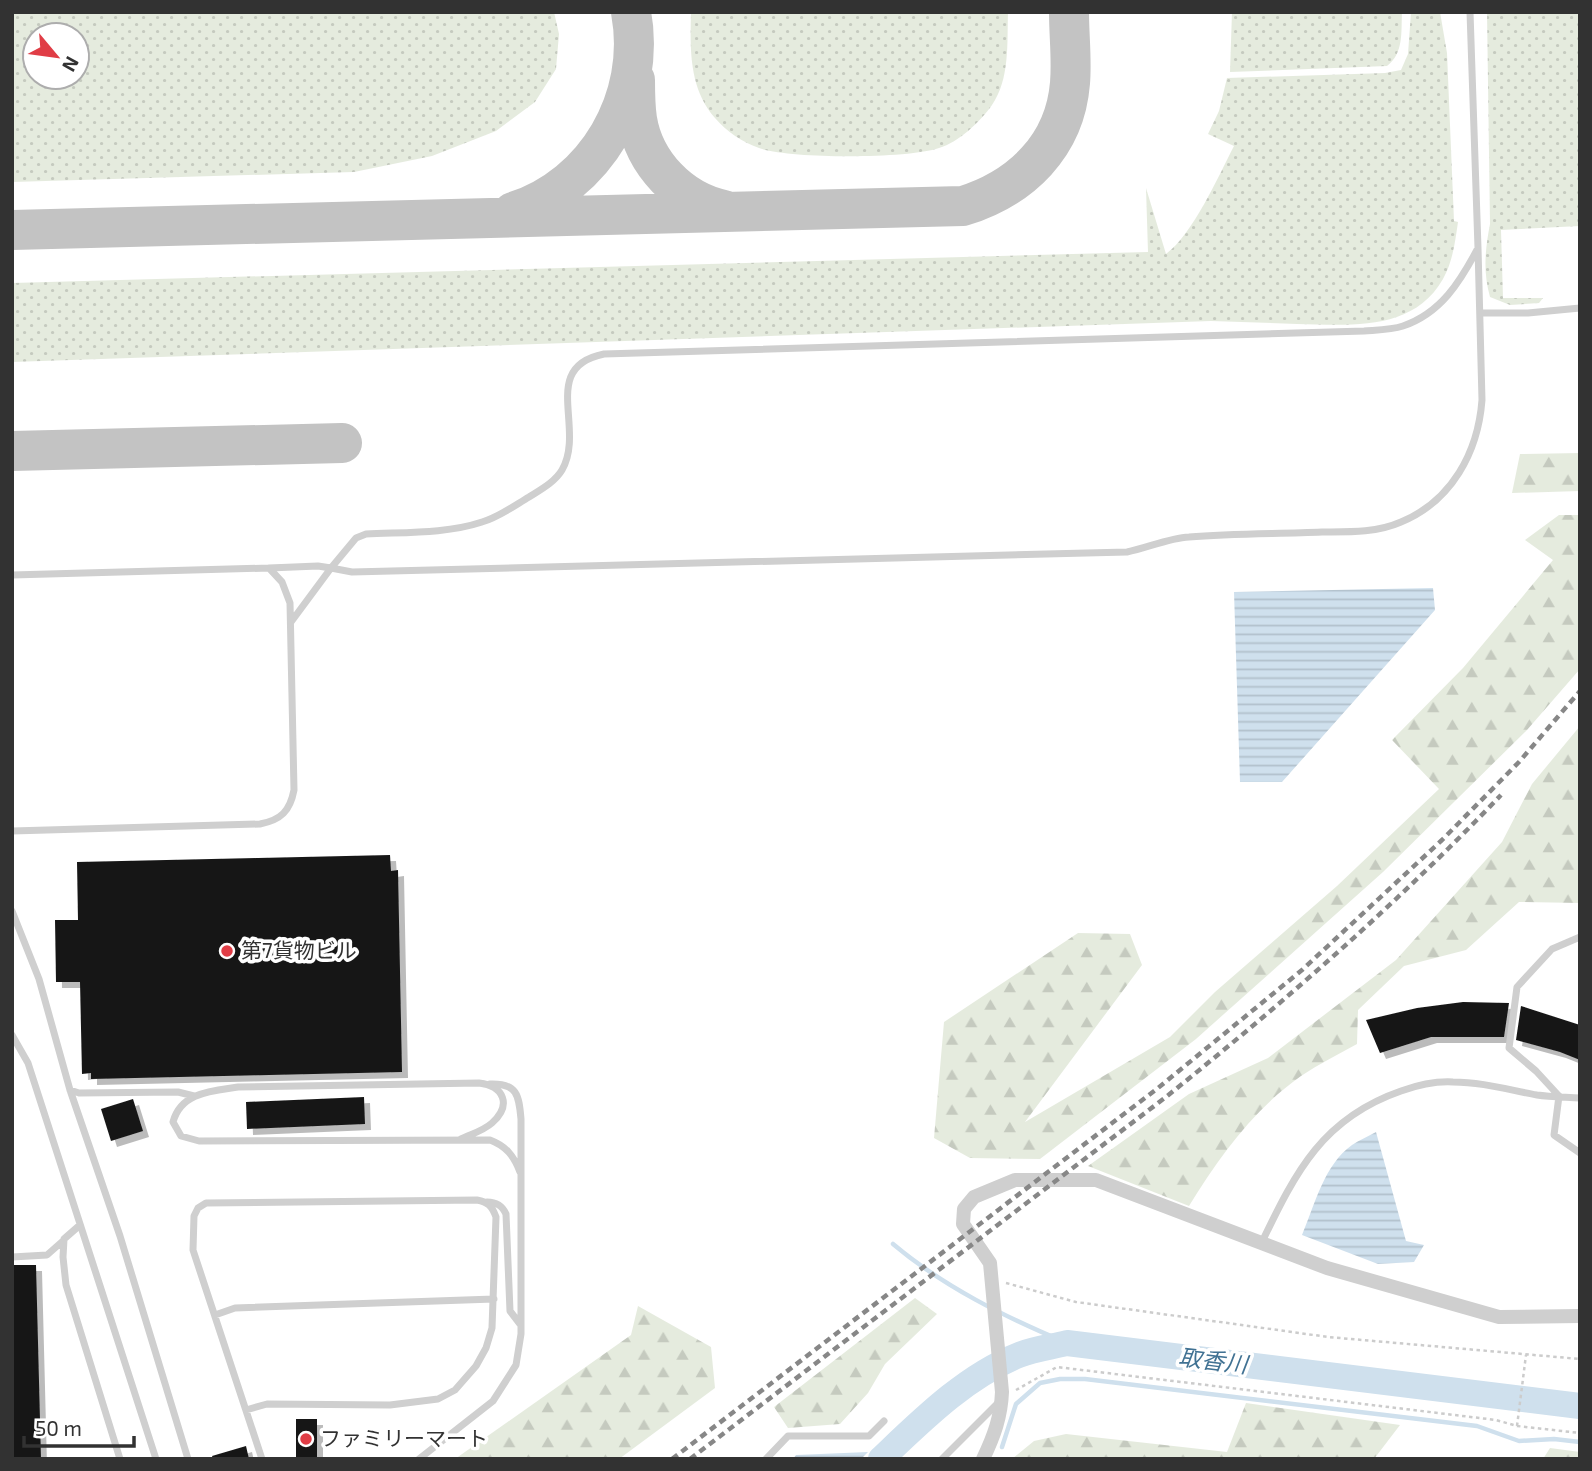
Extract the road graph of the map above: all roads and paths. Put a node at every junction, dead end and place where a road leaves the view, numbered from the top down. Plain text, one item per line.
1 (1470, 12) edge
2 (1478, 248) junction
3 (1580, 308) edge
4 (1480, 313) junction
5 (269, 568) junction
6 (331, 568) junction
7 (12, 575) edge
8 (291, 622) junction
9 (17, 831) edge
10 (12, 837) edge
11 (12, 911) edge
12 (1580, 937) edge
13 (12, 1035) edge
14 (489, 1084) junction
15 (69, 1090) junction
16 (195, 1096) junction
17 (1559, 1096) junction
18 (1580, 1097) edge
19 (461, 1139) junction
20 (1580, 1153) edge
21 (520, 1172) junction
22 (486, 1202) junction
23 (80, 1225) junction
24 (64, 1239) junction
25 (1262, 1242) junction
26 (12, 1257) edge
27 (992, 1281) junction
28 (494, 1299) junction
29 (215, 1315) junction
30 (1580, 1316) edge
31 (521, 1324) junction
32 (1526, 1355) junction
33 (1580, 1359) edge
34 (1002, 1400) junction
35 (246, 1410) junction
36 (884, 1421) dead end
37 (1517, 1426) junction
38 (1580, 1433) edge
39 (120, 1459) edge
40 (156, 1459) edge
41 (188, 1459) edge
42 (262, 1459) edge
43 (419, 1459) edge
44 (766, 1459) edge
45 (942, 1459) edge
46 (983, 1459) edge

1 - 2 lane
2 - 4 lane
2 - 6 lane
3 - 4 lane
4 - 6 lane
5 - 6 lane
5 - 7 lane
5 - 8 lane
6 - 8 lane
8 - 9 lane
9 - 10 lane
11 - 15 lane
12 - 17 lane
13 - 23 lane
14 - 16 lane
14 - 19 lane
14 - 21 lane
15 - 16 lane
15 - 41 lane
16 - 19 lane
17 - 18 lane
17 - 20 lane
17 - 25 lane
19 - 21 lane
21 - 31 lane
22 - 28 lane
22 - 29 lane
22 - 31 lane
23 - 24 lane
23 - 40 lane
24 - 26 lane
24 - 39 lane
25 - 27 street
25 - 30 street
27 - 32 path
27 - 34 street
28 - 29 lane
28 - 35 lane
29 - 35 lane
31 - 43 lane
32 - 33 path
32 - 37 path
34 - 37 path
34 - 45 lane
34 - 46 street
35 - 42 lane
36 - 44 lane
37 - 38 path

